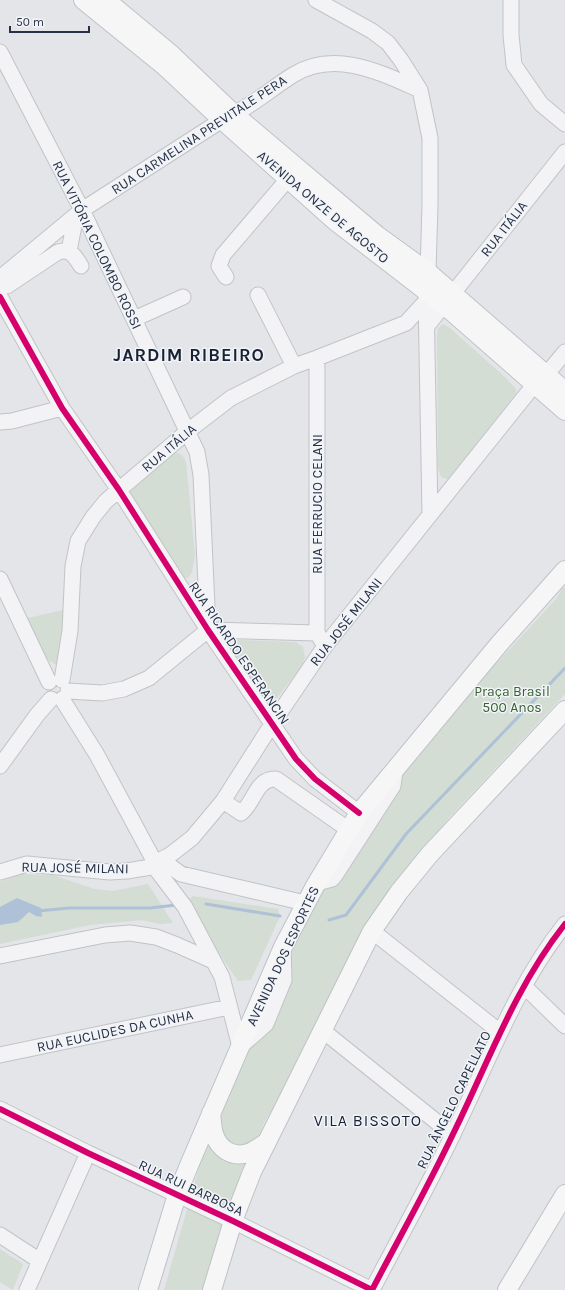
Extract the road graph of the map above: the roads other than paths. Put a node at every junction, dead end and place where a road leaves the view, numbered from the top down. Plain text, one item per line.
1 (83, 0) edge
2 (106, 0) edge
3 (316, 0) edge
4 (511, 0) edge
5 (0, 52) edge
6 (420, 90) junction
7 (228, 118) junction
8 (565, 124) edge
9 (565, 152) edge
10 (288, 179) junction
11 (79, 213) junction
12 (69, 251) junction
13 (81, 266) dead end
14 (428, 272) junction
15 (226, 277) dead end
16 (2, 287) edge
17 (258, 295) dead end
18 (426, 296) junction
19 (183, 297) dead end
20 (448, 300) junction
21 (134, 319) junction
22 (406, 323) junction
23 (427, 326) junction
24 (565, 352) edge
25 (317, 358) junction
26 (294, 366) junction
27 (540, 380) junction
28 (565, 392) edge
29 (62, 408) junction
30 (565, 411) edge
31 (0, 422) edge
32 (188, 431) junction
33 (119, 490) junction
34 (430, 515) junction
35 (565, 570) edge
36 (206, 576) junction
37 (0, 579) edge
38 (179, 585) junction
39 (208, 630) junction
40 (317, 633) junction
41 (325, 646) junction
42 (59, 690) junction
43 (565, 710) edge
44 (272, 724) junction
45 (0, 766) edge
46 (396, 768) junction
47 (223, 801) junction
48 (359, 813) junction
49 (349, 830) junction
50 (157, 862) junction
51 (0, 872) edge
52 (202, 880) junction
53 (317, 883) junction
54 (305, 903) junction
55 (185, 907) junction
56 (565, 924) edge
57 (372, 931) junction
58 (0, 956) edge
59 (213, 961) junction
60 (524, 986) junction
61 (229, 1007) junction
62 (565, 1026) edge
63 (322, 1030) junction
64 (500, 1032) junction
65 (240, 1047) junction
66 (0, 1054) edge
67 (0, 1109) edge
68 (211, 1112) junction
69 (453, 1135) junction
70 (267, 1142) junction
71 (88, 1153) junction
72 (565, 1194) edge
73 (177, 1195) junction
74 (233, 1221) junction
75 (0, 1235) edge
76 (40, 1261) junction
77 (26, 1290) edge
78 (148, 1290) edge
79 (212, 1290) edge
80 (372, 1290) edge
81 (508, 1290) edge

1 - 7 main road, AVENIDA ONZE DE AGOSTO
2 - 7 main road, AVENIDA ONZE DE AGOSTO
3 - 6 street
4 - 8 street
5 - 11 street, RUA VITÓRIA COLOMBO ROSSI
6 - 7 street, RUA CARMELINA PREVITALE PERA
6 - 14 street
7 - 10 main road, AVENIDA ONZE DE AGOSTO
7 - 11 street, RUA CARMELINA PREVITALE PERA
7 - 14 main road, AVENIDA ONZE DE AGOSTO
9 - 20 street, RUA ITÁLIA
10 - 15 street
10 - 18 main road, AVENIDA ONZE DE AGOSTO
11 - 12 street
11 - 16 street, RUA CARMELINA PREVITALE PERA
11 - 21 street, RUA VITÓRIA COLOMBO ROSSI
12 - 13 street
12 - 16 street
14 - 20 main road, AVENIDA ONZE DE AGOSTO
16 - 29 street, RUA RICARDO ESPERANCIN
17 - 26 street
18 - 20 main road, AVENIDA ONZE DE AGOSTO
18 - 22 street
18 - 23 street
19 - 21 street
20 - 23 street, RUA ITÁLIA
20 - 27 main road, AVENIDA ONZE DE AGOSTO
21 - 32 street, RUA VITÓRIA COLOMBO ROSSI
22 - 23 street
22 - 25 street, RUA ITÁLIA
23 - 34 street
24 - 27 street, RUA JOSÉ MILANI
25 - 26 street, RUA ITÁLIA
25 - 40 street, RUA FERRUCIO CELANI
26 - 32 street, RUA ITÁLIA
27 - 28 main road, AVENIDA ONZE DE AGOSTO
27 - 30 main road, AVENIDA ONZE DE AGOSTO
27 - 34 street, RUA JOSÉ MILANI
29 - 31 street
29 - 33 street, RUA RICARDO ESPERANCIN
32 - 33 street, RUA ITÁLIA
32 - 36 street, RUA VITÓRIA COLOMBO ROSSI
33 - 38 street, RUA RICARDO ESPERANCIN
33 - 42 street, RUA ITÁLIA
34 - 41 street, RUA JOSÉ MILANI
35 - 46 main road, AVENIDA DOS ESPORTES
36 - 38 street, RUA RICARDO ESPERANCIN
36 - 39 street, RUA VITÓRIA COLOMBO ROSSI
37 - 42 street
38 - 39 street, RUA RICARDO ESPERANCIN
39 - 40 street
39 - 42 street
39 - 44 street, RUA RICARDO ESPERANCIN
40 - 41 street
41 - 44 street, RUA JOSÉ MILANI
42 - 45 street
42 - 50 street
43 - 57 main road
44 - 47 street, RUA JOSÉ MILANI
44 - 48 street, RUA RICARDO ESPERANCIN
46 - 48 main road, AVENIDA DOS ESPORTES
46 - 53 street
47 - 49 street
47 - 50 street, RUA JOSÉ MILANI
48 - 49 main road, AVENIDA DOS ESPORTES
49 - 53 main road, AVENIDA DOS ESPORTES
50 - 51 street, RUA JOSÉ MILANI
50 - 52 street
50 - 55 street
52 - 54 street
52 - 55 street
53 - 54 main road, AVENIDA DOS ESPORTES
54 - 65 main road, AVENIDA DOS ESPORTES
55 - 59 street
56 - 60 street, RUA ÂNGELO CAPELLATO
57 - 63 main road
57 - 64 street
58 - 59 street
59 - 61 street
60 - 62 street
60 - 64 street, RUA ÂNGELO CAPELLATO
61 - 65 street
61 - 66 street, RUA EUCLIDES DA CUNHA
63 - 69 street
63 - 70 main road
64 - 69 street, RUA ÂNGELO CAPELLATO
65 - 68 main road, AVENIDA DOS ESPORTES
67 - 71 street, RUA RUI BARBOSA
68 - 70 main road
68 - 73 main road, AVENIDA DOS ESPORTES
69 - 80 street, RUA ÂNGELO CAPELLATO
70 - 74 main road
71 - 73 street, RUA RUI BARBOSA
71 - 76 street
72 - 81 main road
73 - 74 street, RUA RUI BARBOSA
73 - 78 main road, AVENIDA DOS ESPORTES
74 - 79 main road
74 - 80 street, RUA RUI BARBOSA
75 - 76 street
76 - 77 street

